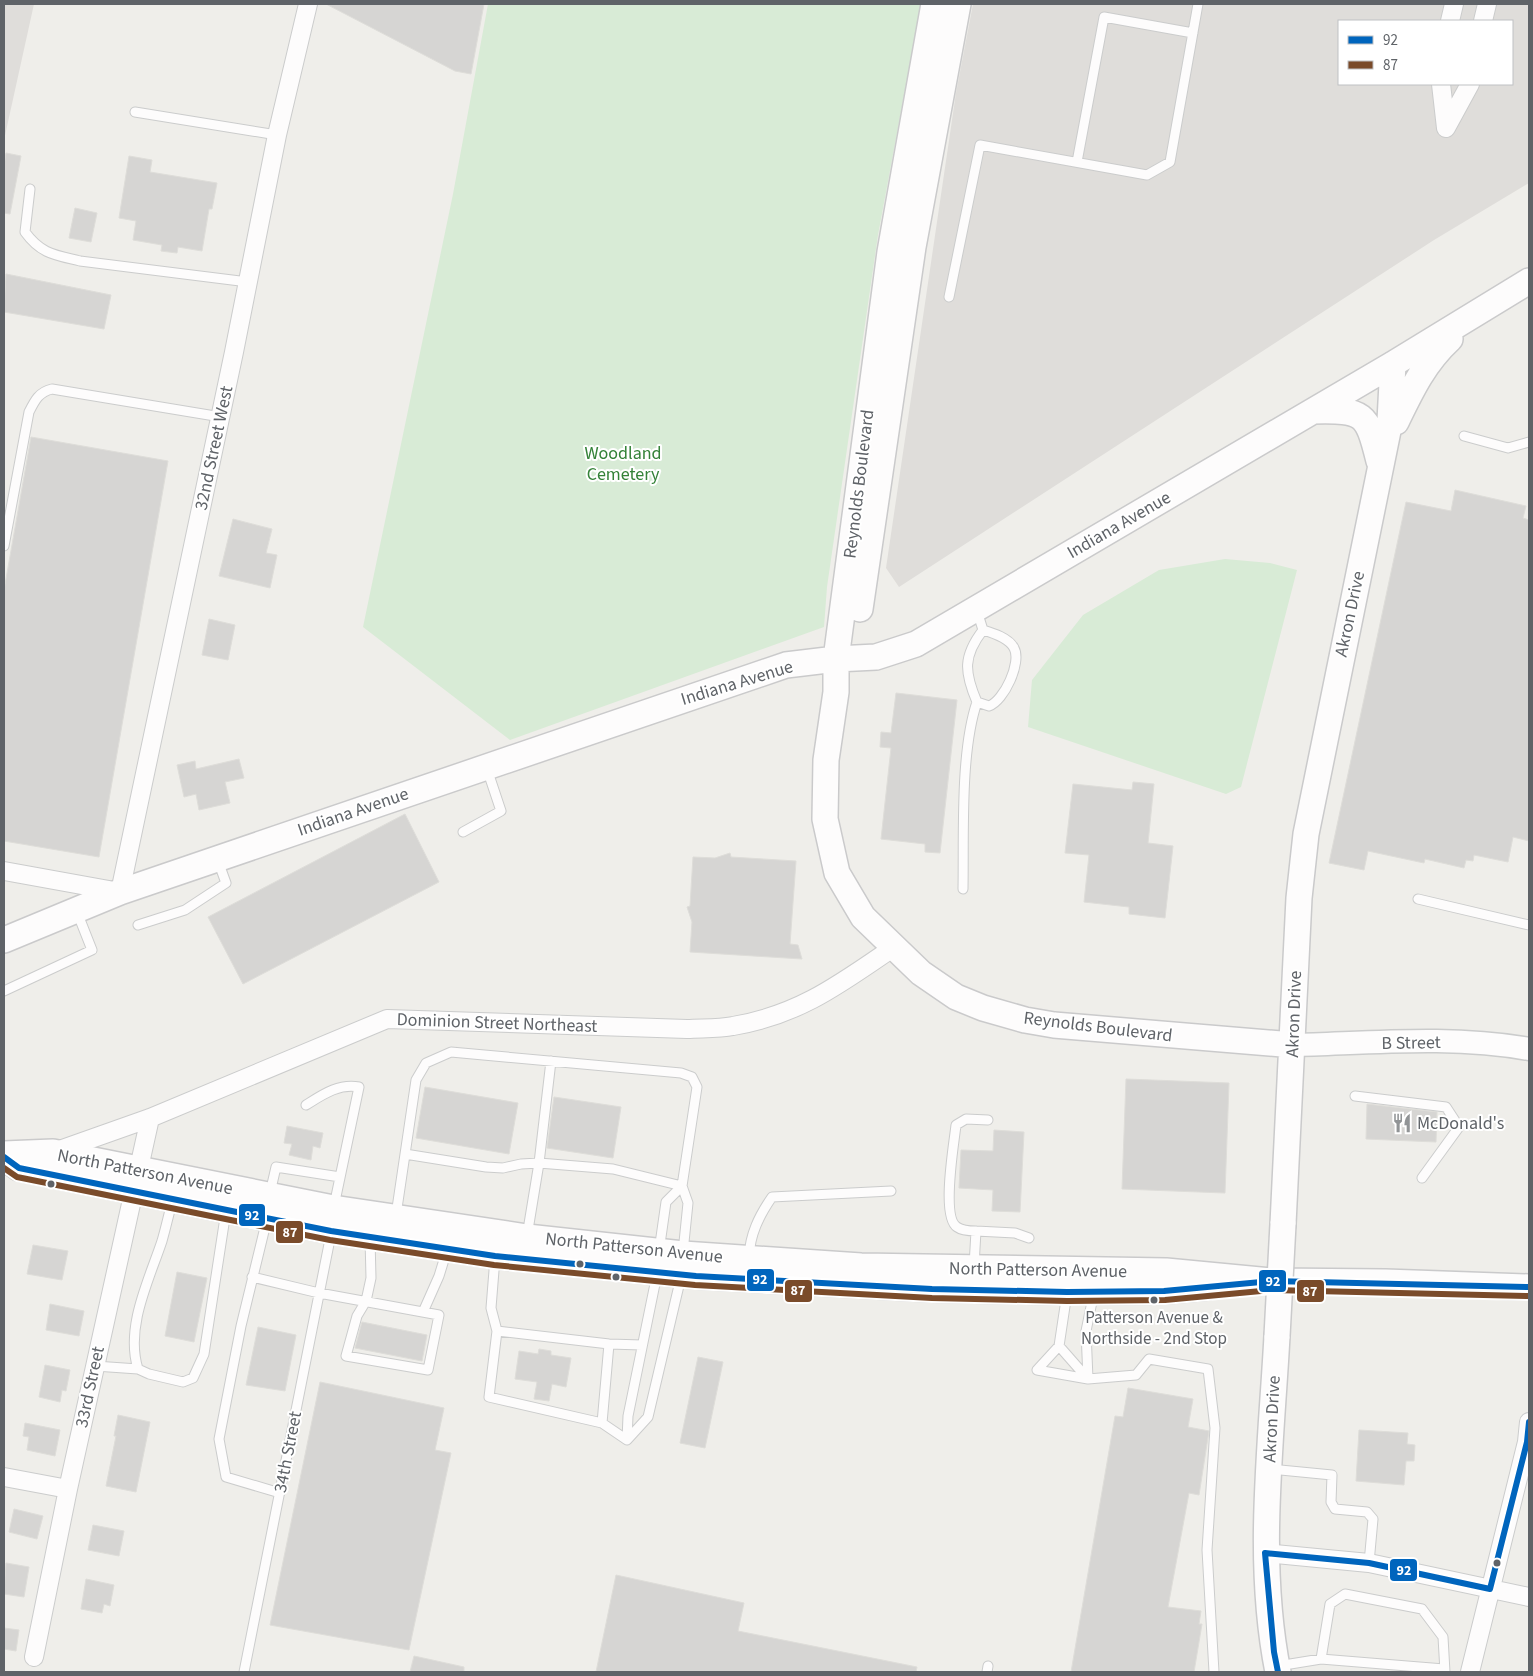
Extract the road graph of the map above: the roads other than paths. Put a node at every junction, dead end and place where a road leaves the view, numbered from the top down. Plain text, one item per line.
1 (308, 4) edge
2 (934, 4) edge
3 (958, 4) edge
4 (1198, 4) edge
5 (1454, 4) edge
6 (1486, 4) edge
7 (1450, 20) edge
8 (1483, 20) edge
9 (1193, 33) junction
10 (1440, 85) edge
11 (1469, 85) edge
12 (135, 112) dead end
13 (277, 135) junction
14 (1077, 162) junction
15 (30, 189) dead end
16 (1529, 281) edge
17 (248, 282) junction
18 (949, 297) dead end
19 (1484, 309) junction
20 (1393, 364) junction
21 (1313, 411) junction
22 (220, 417) junction
23 (1464, 436) dead end
24 (1529, 442) edge
25 (1382, 457) junction
26 (4, 546) edge
27 (980, 619) junction
28 (845, 658) junction
29 (977, 702) junction
30 (486, 767) junction
31 (463, 832) dead end
32 (217, 858) junction
33 (4, 872) edge
34 (963, 889) dead end
35 (120, 892) junction
36 (1418, 899) dead end
37 (76, 910) junction
38 (138, 925) dead end
39 (1529, 925) edge
40 (4, 940) edge
41 (894, 947) junction
42 (4, 991) edge
43 (1293, 1045) junction
44 (1529, 1049) edge
45 (551, 1061) junction
46 (1355, 1096) dead end
47 (306, 1105) dead end
48 (150, 1118) junction
49 (988, 1120) dead end
50 (53, 1152) junction
51 (405, 1154) junction
52 (540, 1163) junction
53 (8, 1164) edge
54 (340, 1177) junction
55 (1422, 1178) dead end
56 (136, 1181) junction
57 (682, 1186) junction
58 (891, 1191) dead end
59 (173, 1199) junction
60 (268, 1208) junction
61 (226, 1211) junction
62 (333, 1219) junction
63 (389, 1230) junction
64 (976, 1231) junction
65 (1028, 1238) dead end
66 (448, 1248) junction
67 (525, 1248) junction
68 (495, 1256) junction
69 (674, 1263) junction
70 (748, 1269) junction
71 (974, 1269) junction
72 (252, 1277) junction
73 (1083, 1282) junction
74 (1529, 1287) edge
75 (319, 1293) junction
76 (366, 1302) junction
77 (423, 1312) junction
78 (497, 1331) junction
79 (609, 1344) junction
80 (642, 1345) junction
81 (1059, 1346) junction
82 (95, 1366) junction
83 (138, 1369) junction
84 (1088, 1379) junction
85 (1529, 1422) edge
86 (602, 1423) junction
87 (628, 1440) junction
88 (1270, 1469) junction
89 (4, 1477) edge
90 (68, 1489) junction
91 (280, 1493) junction
92 (1266, 1553) junction
93 (1369, 1563) junction
94 (1490, 1589) junction
95 (1529, 1597) edge
96 (34, 1657) dead end
97 (1321, 1659) junction
98 (1383, 1668) edge
99 (1277, 1669) edge
100 (1445, 1671) edge
101 (244, 1672) edge
102 (1214, 1672) edge
103 (1470, 1672) edge

1 - 13 street, 32nd Street West
2 - 28 main road, Reynolds Boulevard
3 - 28 main road, Reynolds Boulevard
4 - 9 lane
5 - 7 street
6 - 8 street
9 - 14 lane
9 - 14 lane
10 - 11 street
12 - 13 lane
13 - 17 street, 32nd Street West
14 - 18 lane
15 - 17 lane
16 - 19 main road, Indiana Avenue
17 - 22 street, 32nd Street West
19 - 20 main road, Indiana Avenue
19 - 25 main road
20 - 21 main road, Indiana Avenue
20 - 25 main road, Akron Drive
21 - 25 main road
21 - 27 main road, Indiana Avenue
22 - 26 lane
22 - 35 street, 32nd Street West
23 - 24 lane
25 - 43 main road, Akron Drive
27 - 28 main road, Indiana Avenue
27 - 29 lane
27 - 29 lane
28 - 30 main road, Indiana Avenue
28 - 41 main road, Reynolds Boulevard
29 - 34 lane
30 - 31 lane
30 - 32 main road, Indiana Avenue
32 - 35 main road, Indiana Avenue
32 - 38 lane
33 - 35 street
35 - 37 main road, Indiana Avenue
36 - 39 lane
37 - 40 main road, Indiana Avenue
37 - 42 lane
41 - 43 main road, Reynolds Boulevard
41 - 48 street, Dominion Street Northeast
43 - 44 street, B Street
43 - 88 main road, Akron Drive, bridge
45 - 51 lane
45 - 52 lane
45 - 57 lane
46 - 55 lane
47 - 54 lane, 34th Street
48 - 50 street, Dominion Street Northeast
48 - 56 street, 33rd Street
49 - 64 lane
50 - 53 main road, North Patterson Avenue
50 - 56 main road, North Patterson Avenue
51 - 52 lane
51 - 63 lane
52 - 57 lane
52 - 67 lane
53 - 56 main road, North Patterson Avenue
54 - 60 lane
54 - 62 lane, 34th Street
56 - 59 main road, North Patterson Avenue
56 - 60 main road, North Patterson Avenue
56 - 82 street, 33rd Street
57 - 69 lane
57 - 69 lane
58 - 70 lane
59 - 61 main road, North Patterson Avenue
59 - 83 lane
60 - 61 main road, North Patterson Avenue
60 - 62 main road, North Patterson Avenue
60 - 72 lane
61 - 83 lane
62 - 63 main road, North Patterson Avenue
62 - 75 lane, 34th Street
63 - 66 main road, North Patterson Avenue
63 - 67 main road, North Patterson Avenue
63 - 76 lane
64 - 65 lane
64 - 71 lane
66 - 68 main road, North Patterson Avenue
66 - 77 lane
67 - 68 main road, North Patterson Avenue
67 - 69 main road, North Patterson Avenue
68 - 78 lane
69 - 70 main road, North Patterson Avenue
69 - 80 lane
69 - 87 lane
70 - 71 main road, North Patterson Avenue
70 - 73 main road, North Patterson Avenue
71 - 73 main road, North Patterson Avenue
72 - 75 lane
72 - 91 lane
73 - 74 main road, North Patterson Avenue
73 - 81 lane
73 - 84 lane
75 - 76 lane
75 - 91 lane, 34th Street
76 - 77 lane
76 - 77 lane
78 - 79 lane
78 - 86 lane
79 - 80 lane
79 - 86 lane
80 - 87 lane
81 - 84 lane
81 - 84 lane
82 - 83 lane
82 - 90 street, 33rd Street
84 - 102 lane
85 - 94 street
86 - 87 lane
88 - 92 main road, Akron Drive
88 - 93 lane
89 - 90 street
90 - 96 street, 33rd Street
91 - 101 lane, 34th Street
92 - 93 street
92 - 99 main road, Akron Drive
93 - 94 street
94 - 95 street
94 - 103 street
97 - 98 lane
97 - 99 lane
97 - 100 lane
98 - 100 lane

